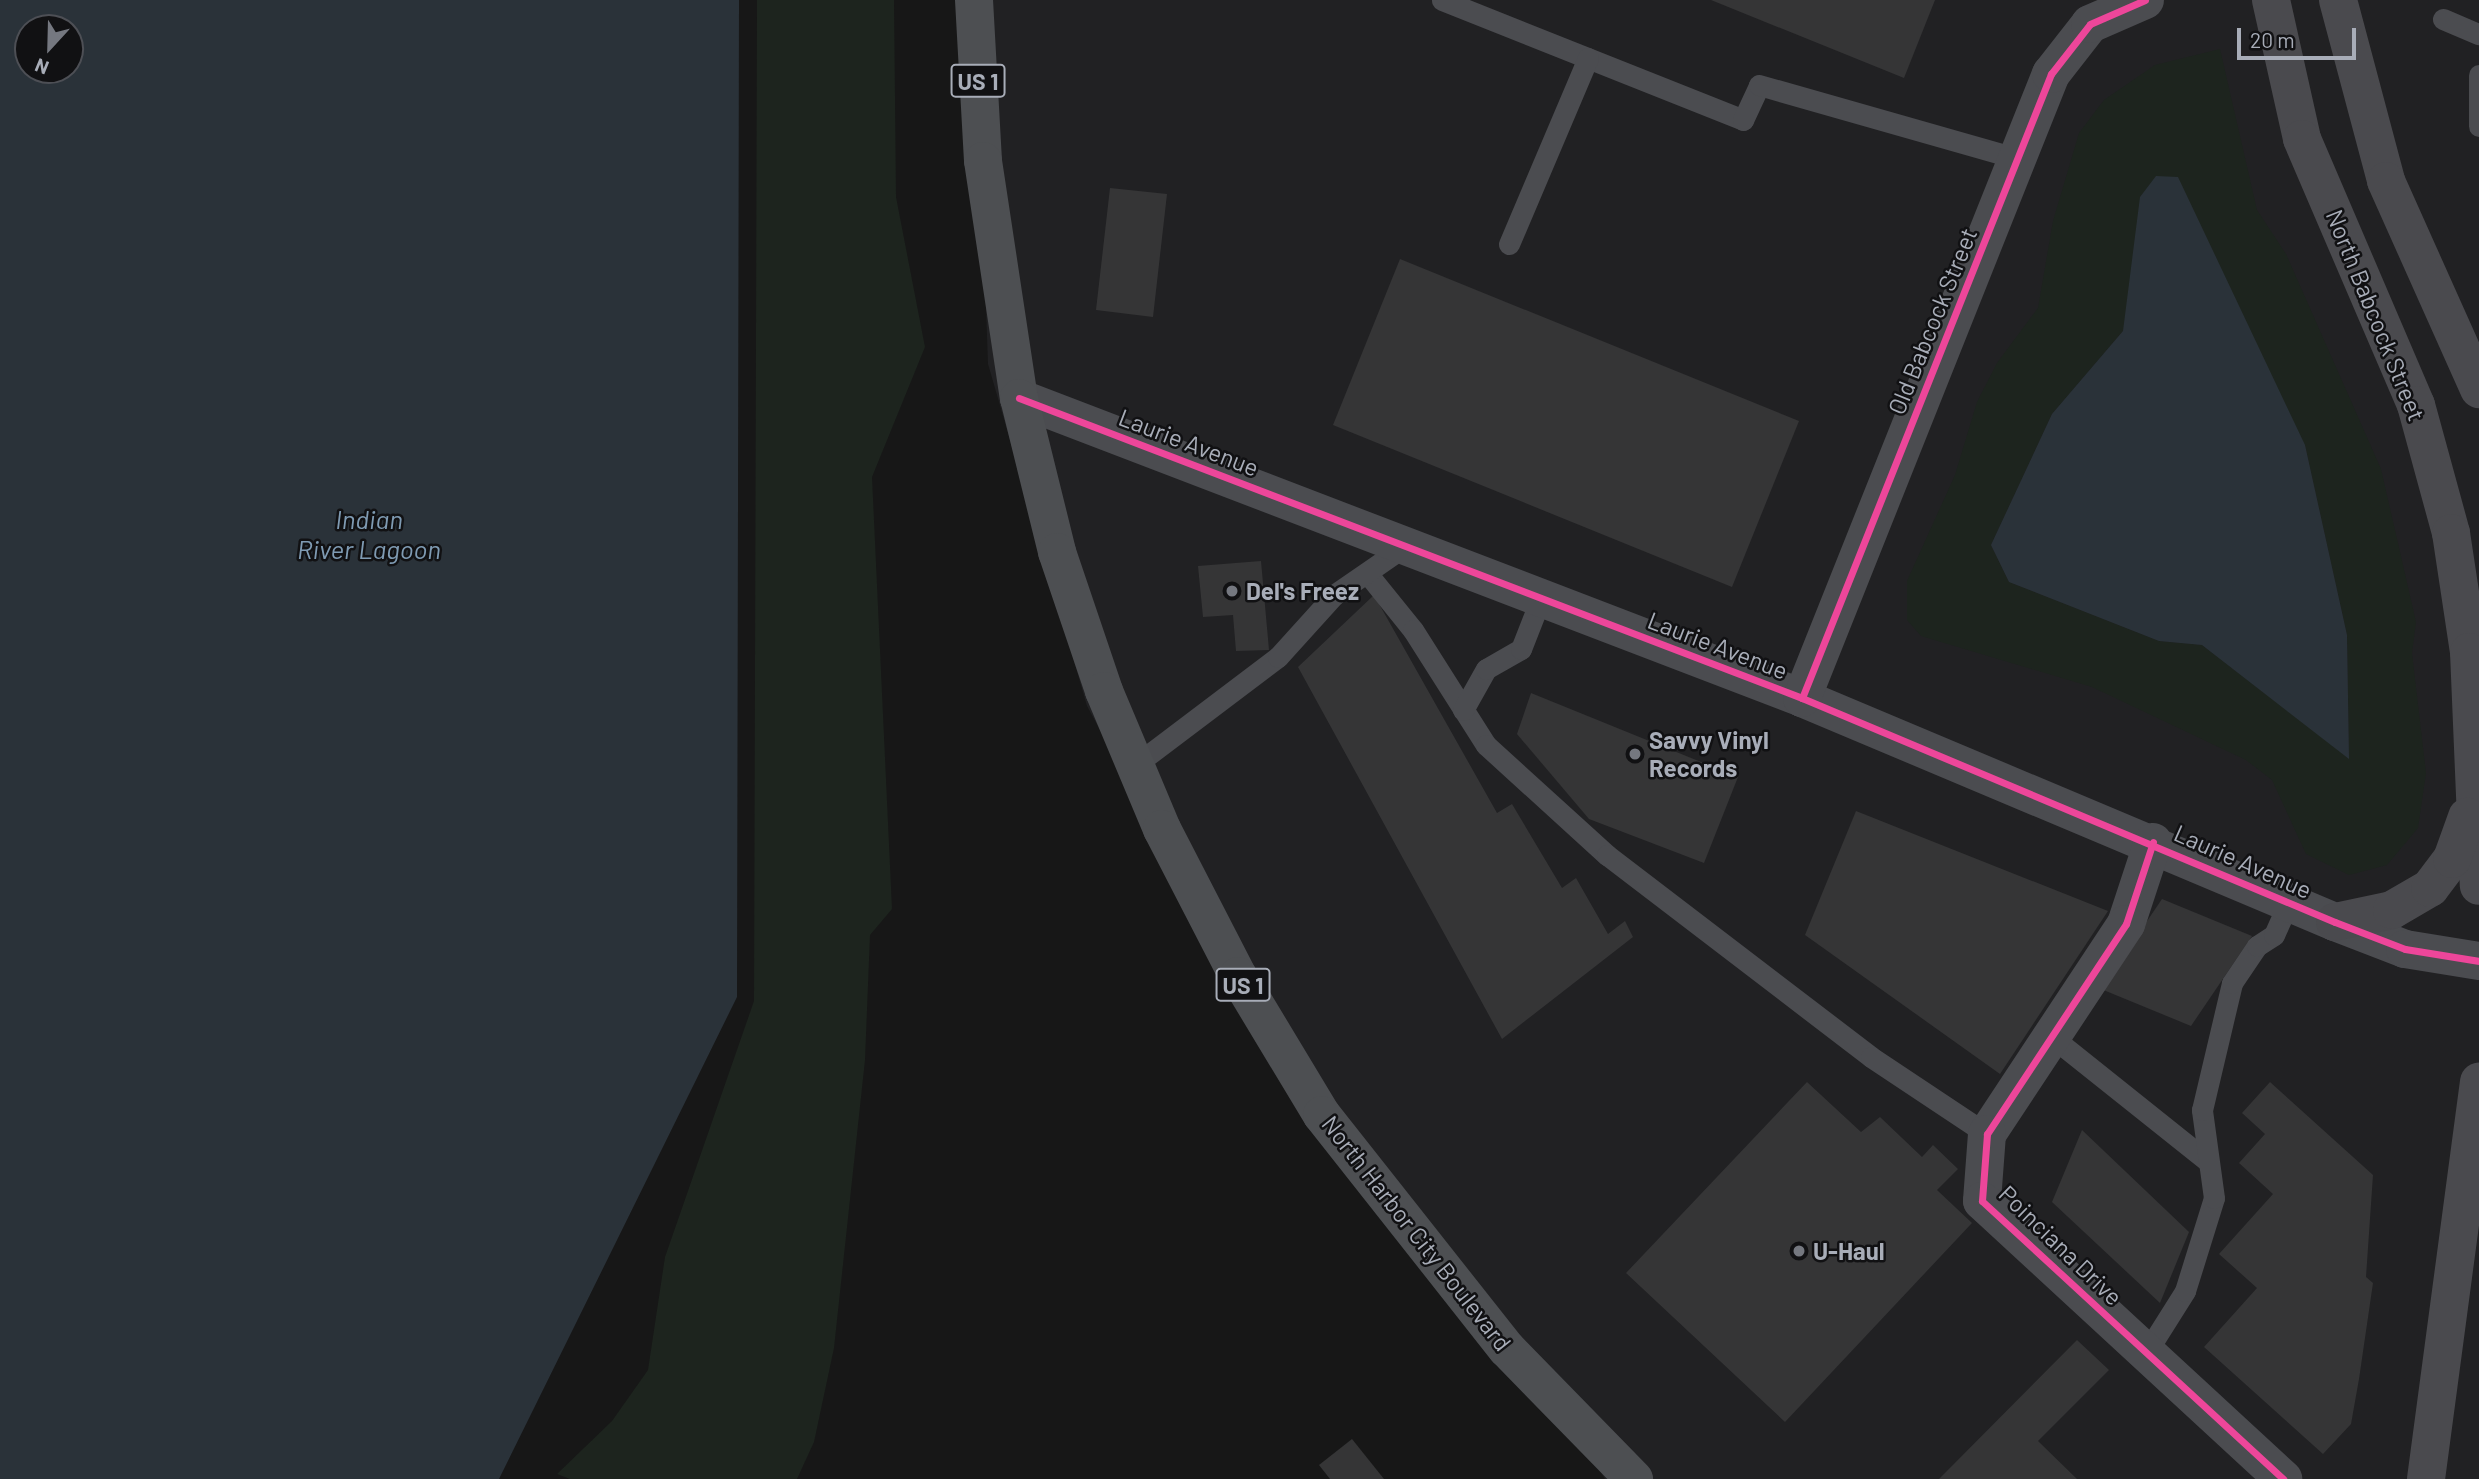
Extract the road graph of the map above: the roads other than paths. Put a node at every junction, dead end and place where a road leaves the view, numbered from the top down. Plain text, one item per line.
1 (974, 0) edge
2 (1443, 0) edge
3 (2271, 0) edge
4 (2338, 0) edge
5 (2120, 4) edge
6 (2443, 19) dead end
7 (2479, 34) edge
8 (1588, 58) junction
9 (2479, 75) edge
10 (2479, 126) edge
11 (2018, 159) junction
12 (1509, 244) dead end
13 (2479, 389) edge
14 (1019, 398) junction
15 (1405, 546) junction
16 (1367, 573) junction
17 (1541, 598) junction
18 (1802, 698) junction
19 (1464, 710) junction
20 (1135, 765) junction
21 (2472, 805) junction
22 (2153, 842) junction
23 (2479, 886) edge
24 (2289, 902) junction
25 (2335, 922) junction
26 (2479, 961) edge
27 (2052, 1037) junction
28 (2479, 1082) edge
29 (1987, 1134) junction
30 (2206, 1160) junction
31 (2146, 1353) junction
32 (1634, 1479) edge
33 (2283, 1479) edge
34 (2426, 1479) edge

1 - 14 main road, North Harbor City Boulevard / US 1
2 - 8 lane
3 - 21 main road, North Babcock Street
4 - 13 main road
5 - 11 street, Old Babcock Street
6 - 7 lane
8 - 11 lane
8 - 12 lane
9 - 10 lane
11 - 18 street, Old Babcock Street
14 - 15 street, Laurie Avenue
14 - 20 main road, North Harbor City Boulevard / US 1
15 - 16 lane
15 - 17 street, Laurie Avenue
16 - 19 lane
16 - 20 lane
17 - 18 street, Laurie Avenue
17 - 19 lane
18 - 22 street, Laurie Avenue
19 - 29 lane
20 - 32 main road, North Harbor City Boulevard / US 1
21 - 23 main road, North Babcock Street
21 - 25 main road
22 - 24 street, Laurie Avenue
22 - 27 street, Poinciana Drive
24 - 25 street, Laurie Avenue
24 - 30 lane
25 - 26 street, Laurie Avenue
27 - 29 street, Poinciana Drive
27 - 30 lane
28 - 34 main road
29 - 31 street, Poinciana Drive
30 - 31 lane
31 - 33 street, Poinciana Drive

